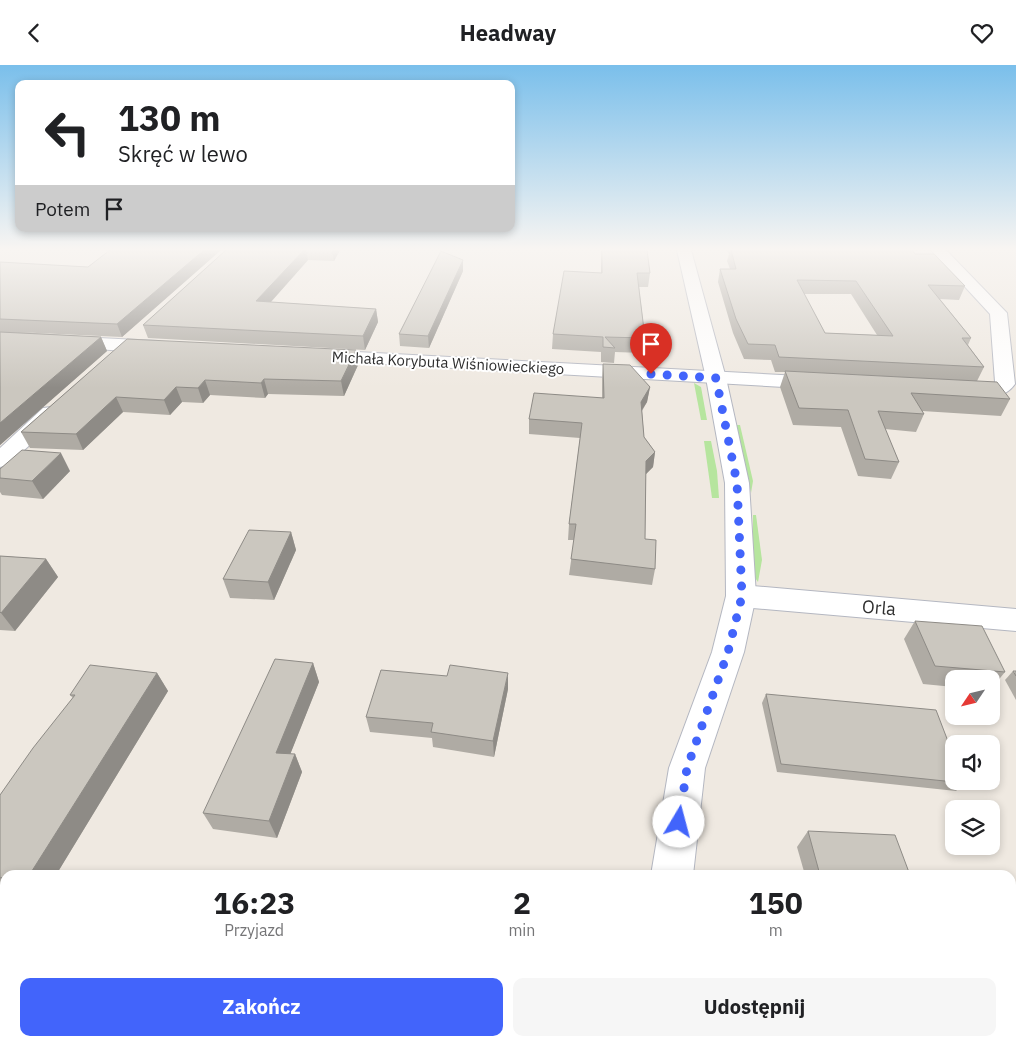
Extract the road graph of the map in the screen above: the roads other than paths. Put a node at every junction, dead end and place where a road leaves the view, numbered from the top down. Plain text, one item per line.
1 (695, 296) edge
2 (982, 296) edge
3 (145, 328) edge
4 (0, 338) edge
5 (126, 345) junction
6 (180, 348) edge
7 (298, 354) edge
8 (106, 363) edge
9 (716, 378) junction
10 (834, 384) edge
11 (943, 389) edge
12 (64, 402) edge
13 (0, 460) edge
14 (742, 596) junction
15 (1016, 620) edge
16 (673, 870) edge

1 - 9 street
2 - 11 street
3 - 5 street
4 - 5 street
5 - 6 street
5 - 8 street
7 - 9 street, Michała Korybuta Wiśniowieckiego
9 - 10 street, Michała Korybuta Wiśniowieckiego
9 - 14 street
12 - 13 street
14 - 15 street, Orla
14 - 16 street

